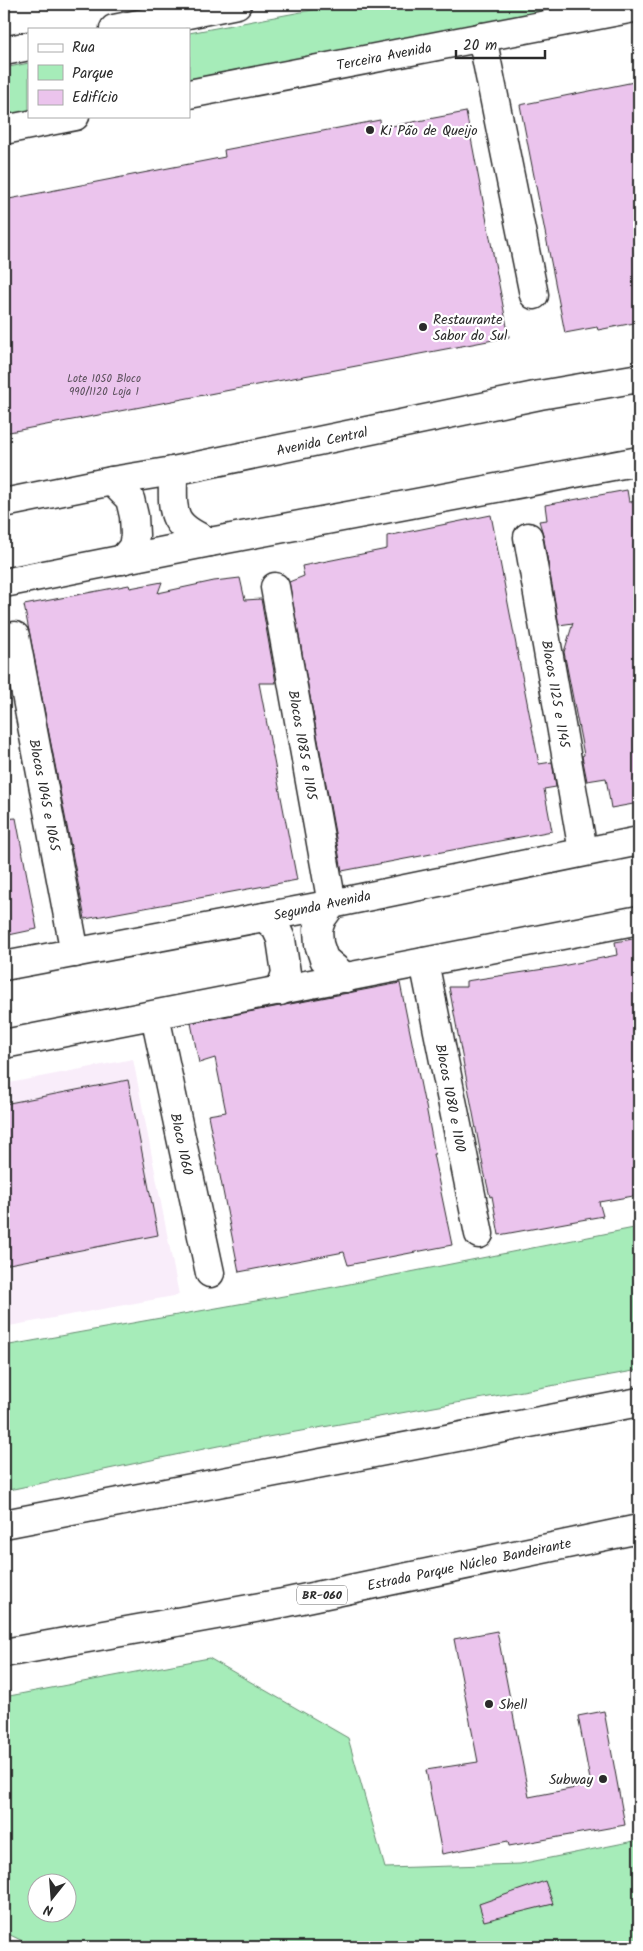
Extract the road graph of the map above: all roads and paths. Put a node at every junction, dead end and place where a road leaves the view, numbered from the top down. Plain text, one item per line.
1 (237, 4) edge
2 (639, 7) edge
3 (119, 28) edge
4 (482, 37) junction
5 (28, 46) edge
6 (4, 51) edge
7 (190, 94) edge
8 (66, 118) edge
9 (4, 130) edge
10 (534, 295) dead end
11 (639, 378) edge
12 (639, 461) edge
13 (173, 471) junction
14 (112, 481) junction
15 (4, 503) edge
16 (528, 538) dead end
17 (210, 542) junction
18 (122, 560) junction
19 (4, 583) edge
20 (275, 587) dead end
21 (15, 636) dead end
22 (639, 841) edge
23 (583, 851) junction
24 (332, 904) junction
25 (264, 917) junction
26 (639, 920) edge
27 (75, 953) junction
28 (424, 962) junction
29 (4, 966) edge
30 (346, 978) junction
31 (280, 991) junction
32 (155, 1016) junction
33 (4, 1044) edge
34 (479, 1234) dead end
35 (210, 1273) dead end
36 (639, 1402) edge
37 (4, 1524) edge
38 (639, 1529) edge
39 (4, 1653) edge

1 - 3 main road
2 - 4 main road, Terceira Avenida
4 - 7 main road, Terceira Avenida
4 - 10 main road
5 - 6 main road
8 - 9 main road
11 - 13 main road, Avenida Central
12 - 17 main road
13 - 14 main road, Avenida Central
13 - 17 main road
14 - 15 main road, Avenida Central
14 - 18 main road
16 - 23 main road, Blocos 1125 e 1145
17 - 18 main road
18 - 19 main road
20 - 24 main road, Blocos 1085 e 1105
21 - 27 main road, Blocos 1045 e 1065
22 - 23 main road, Segunda Avenida
23 - 24 main road, Segunda Avenida
24 - 25 main road, Segunda Avenida
24 - 30 main road
25 - 27 main road, Segunda Avenida
25 - 31 main road
26 - 28 main road
27 - 29 main road, Segunda Avenida
28 - 30 main road
28 - 34 main road, Blocos 1080 e 1100
30 - 31 main road
31 - 32 main road
32 - 33 main road
32 - 35 main road, Bloco 1060
36 - 37 main road
38 - 39 main road, Estrada Parque Núcleo Bandeirante / BR-060

